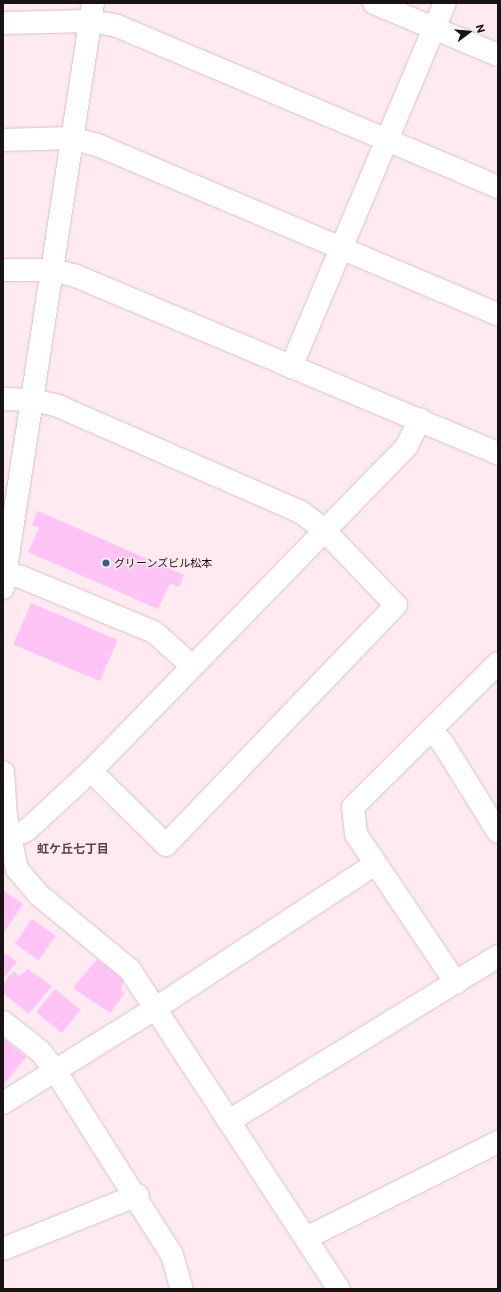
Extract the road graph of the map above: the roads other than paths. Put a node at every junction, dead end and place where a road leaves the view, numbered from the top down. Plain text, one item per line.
1 (374, 3) edge
2 (445, 3) edge
3 (91, 12) edge
4 (3, 23) edge
5 (434, 28) junction
6 (498, 55) edge
7 (72, 138) junction
8 (385, 139) junction
9 (3, 140) edge
10 (498, 187) edge
11 (339, 248) junction
12 (3, 270) edge
13 (52, 270) junction
14 (498, 314) edge
15 (291, 367) junction
16 (3, 399) edge
17 (33, 400) junction
18 (420, 419) junction
19 (498, 453) edge
20 (8, 522) edge
21 (323, 529) junction
22 (4, 581) edge
23 (498, 663) edge
24 (191, 665) junction
25 (431, 731) junction
26 (91, 771) junction
27 (3, 772) edge
28 (498, 832) edge
29 (9, 837) junction
30 (374, 864) junction
31 (10, 870) edge
32 (498, 956) edge
33 (456, 983) junction
34 (156, 1008) junction
35 (3, 1022) edge
36 (54, 1069) junction
37 (3, 1103) edge
38 (229, 1121) junction
39 (498, 1142) edge
40 (138, 1195) junction
41 (306, 1238) junction
42 (3, 1249) edge
43 (182, 1289) edge
44 (339, 1289) edge

1 - 5 street
2 - 5 street
3 - 4 street
3 - 7 street
3 - 8 street
5 - 6 street
5 - 8 street
7 - 9 street
7 - 11 street
7 - 13 street
8 - 10 street
8 - 11 street
11 - 14 street
11 - 15 street
12 - 13 street
13 - 15 street
13 - 17 street
15 - 18 street
16 - 17 street
17 - 20 street
17 - 21 street
18 - 19 street
18 - 21 street
20 - 22 street
21 - 24 street
21 - 26 street
22 - 24 street
23 - 25 street
24 - 26 street
25 - 28 street
25 - 30 street
26 - 29 street
27 - 29 street
29 - 31 street
30 - 33 street
30 - 34 street
31 - 34 street
32 - 33 street
33 - 38 street
34 - 36 street
34 - 38 street
35 - 36 street
36 - 37 street
36 - 40 street
38 - 41 street
39 - 41 street
40 - 42 street
40 - 43 street
41 - 44 street

